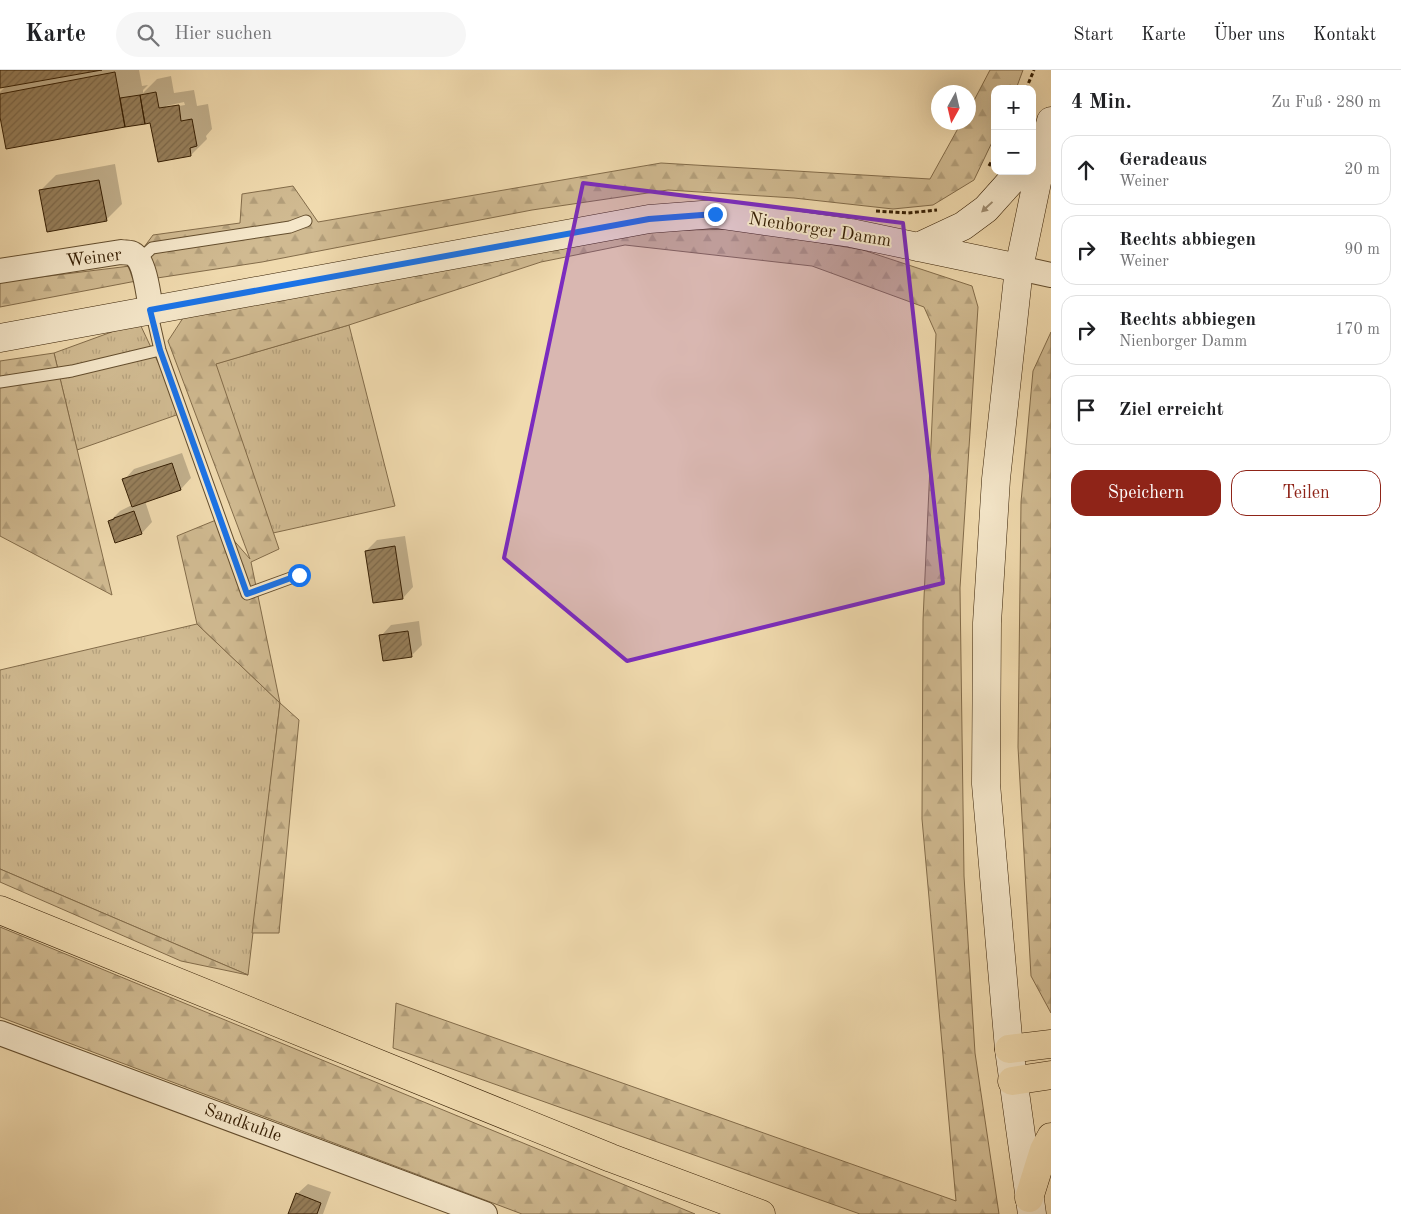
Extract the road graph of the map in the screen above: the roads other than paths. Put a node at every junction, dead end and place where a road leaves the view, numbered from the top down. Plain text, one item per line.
1 (1043, 139) edge
2 (1016, 175) edge
3 (306, 221) dead end
4 (918, 246) junction
5 (139, 260) junction
6 (1019, 268) junction
7 (0, 271) edge
8 (1051, 275) edge
9 (150, 310) junction
10 (0, 338) edge
11 (160, 350) junction
12 (0, 382) edge
13 (299, 575) dead end
14 (0, 910) edge
15 (0, 1033) edge
16 (1051, 1044) edge
17 (1009, 1049) junction
18 (1051, 1075) edge
19 (1012, 1081) junction
20 (1051, 1137) edge
21 (1030, 1206) edge
22 (485, 1214) edge
23 (761, 1214) edge

1 - 6 street
2 -> 4 street
3 - 5 lane
4 - 6 street, Nienborger Damm
4 - 9 street, Nienborger Damm
5 - 7 street, Weiner
5 - 9 street, Weiner
6 - 8 street
6 - 17 street
9 - 10 street, Nienborger Damm
9 - 11 lane, Weiner
11 - 12 lane
11 - 13 lane, Weiner
14 - 23 highway
15 - 22 street, Sandkuhle
16 - 17 highway
17 - 19 street
18 - 19 highway
19 - 21 street
20 - 21 highway

